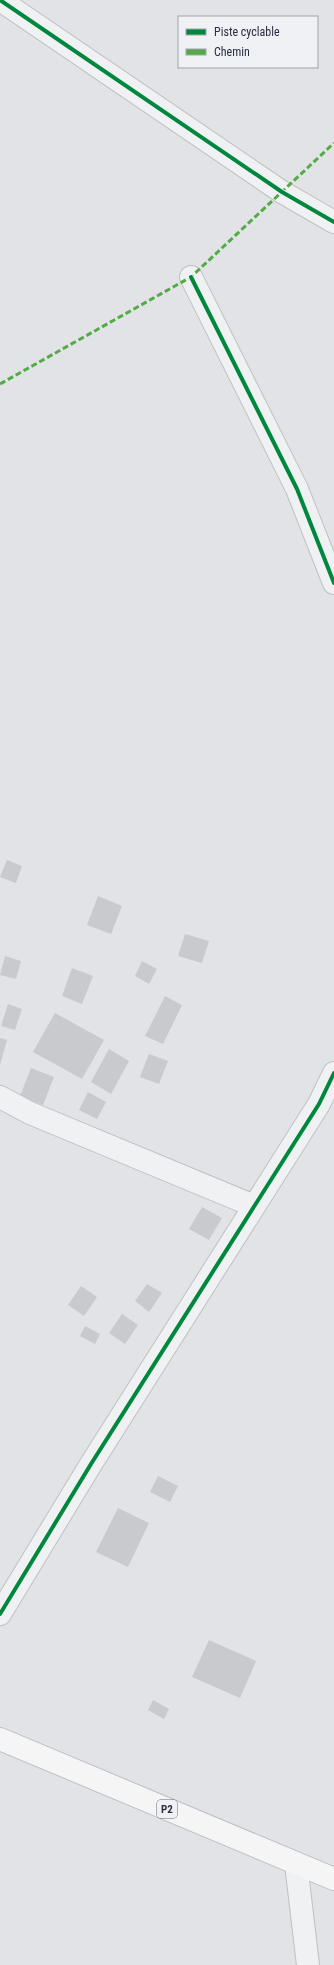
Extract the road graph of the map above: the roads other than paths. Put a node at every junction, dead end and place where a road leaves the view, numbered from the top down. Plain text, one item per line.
1 (0, 0) edge
2 (334, 222) edge
3 (190, 277) dead end
4 (334, 582) edge
5 (334, 1074) edge
6 (0, 1097) edge
7 (254, 1206) junction
8 (0, 1614) edge
9 (0, 1739) edge
10 (296, 1864) junction
11 (334, 1879) edge
12 (308, 1965) edge

1 - 2 street
3 - 4 street
5 - 7 street
6 - 7 street
7 - 8 street
9 - 10 main road, P2
10 - 11 main road, P2
10 - 12 street

